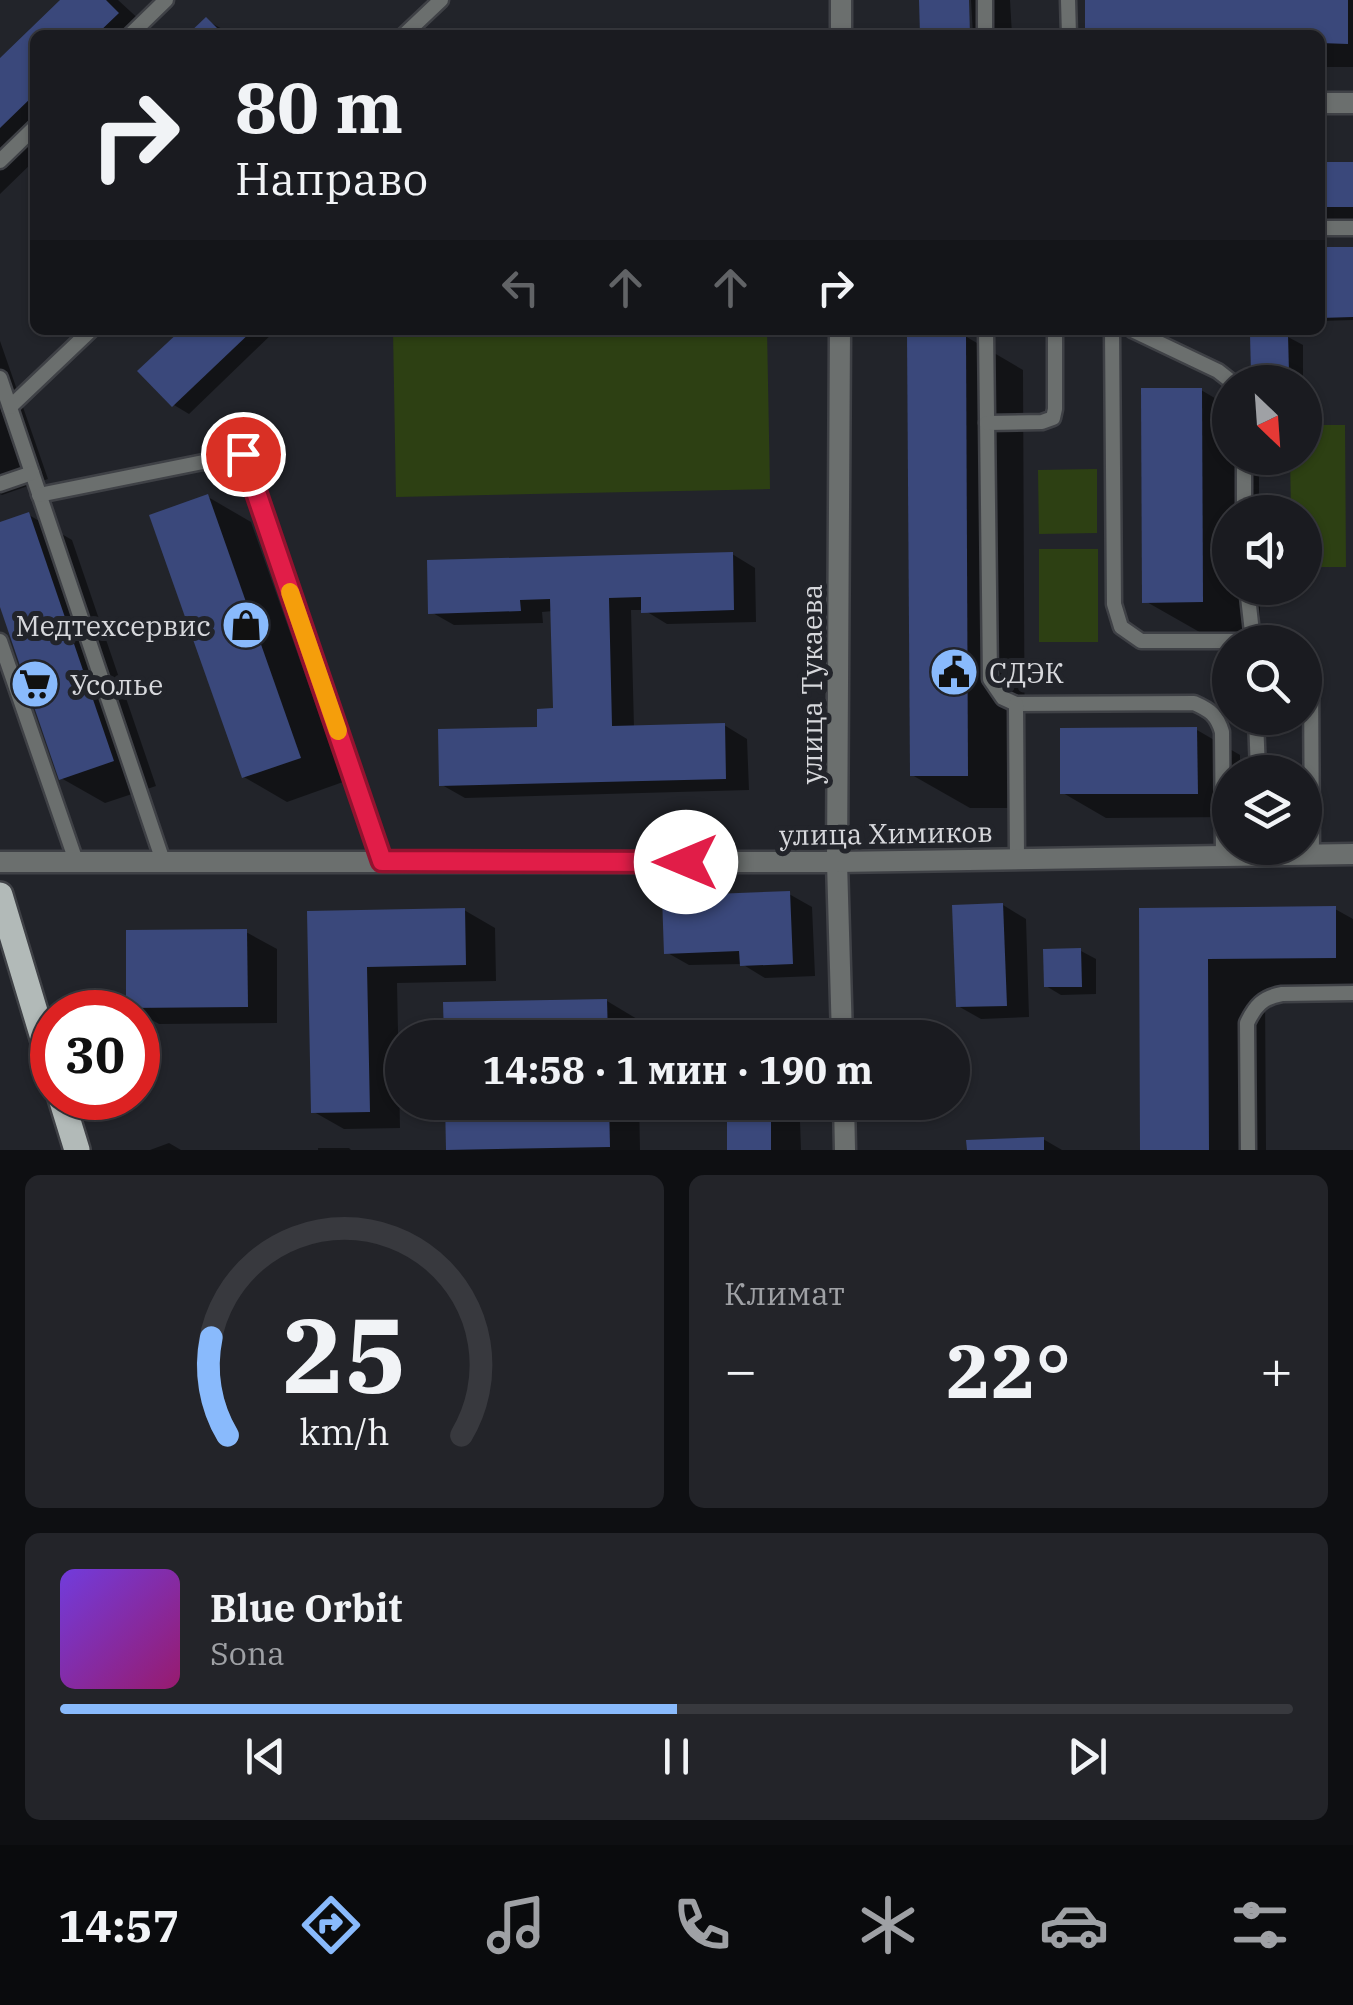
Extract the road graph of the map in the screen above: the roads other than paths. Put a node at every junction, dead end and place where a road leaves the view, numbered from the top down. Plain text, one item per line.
1 (441, 0) edge
2 (841, 0) edge
3 (985, 0) edge
4 (1068, 0) edge
5 (156, 3) edge
6 (134, 30) edge
7 (409, 30) edge
8 (841, 30) edge
9 (985, 30) edge
10 (1069, 30) edge
11 (1325, 103) edge
12 (1353, 103) edge
13 (30, 132) edge
14 (0, 161) edge
15 (1325, 228) edge
16 (1353, 228) edge
17 (86, 335) edge
18 (840, 335) edge
19 (986, 335) edge
20 (1055, 335) edge
21 (1112, 335) edge
22 (1142, 335) edge
23 (1212, 368) edge
24 (0, 378) edge
25 (10, 407) junction
26 (987, 423) junction
27 (32, 473) junction
28 (0, 484) edge
29 (39, 495) junction
30 (0, 641) edge
31 (1212, 642) edge
32 (1016, 704) junction
33 (1222, 755) edge
34 (1353, 854) edge
35 (1322, 855) edge
36 (1212, 856) edge
37 (1017, 860) junction
38 (76, 861) junction
39 (163, 861) junction
40 (382, 861) junction
41 (0, 862) edge
42 (838, 862) junction
43 (0, 895) edge
44 (1353, 993) edge
45 (30, 995) edge
46 (842, 1020) edge
47 (68, 1120) edge
48 (845, 1120) edge
49 (77, 1150) edge
50 (846, 1150) edge
51 (1248, 1150) edge

1 - 7 lane
2 - 8 street
3 - 9 lane
4 - 10 lane
5 - 6 lane
11 - 12 street
13 - 14 lane
15 - 16 lane
17 - 25 lane
18 - 42 street, улица Тукаева
19 - 26 lane
20 - 26 lane
21 - 31 lane
22 - 23 lane
24 - 25 lane
25 - 27 lane
26 - 32 lane
27 - 28 lane
27 - 29 lane
29 - 39 lane
29 - 40 lane
30 - 38 lane
32 - 33 lane
32 - 37 lane
34 - 35 street, улица Химиков
36 - 37 street, улица Химиков
37 - 42 street, улица Химиков
38 - 39 street, улица Химиков
38 - 41 street, улица Химиков
39 - 40 street, улица Химиков
40 - 42 street, улица Химиков
42 - 46 street, улица Тукаева
43 - 45 main road
44 - 51 lane
47 - 49 main road
48 - 50 street

